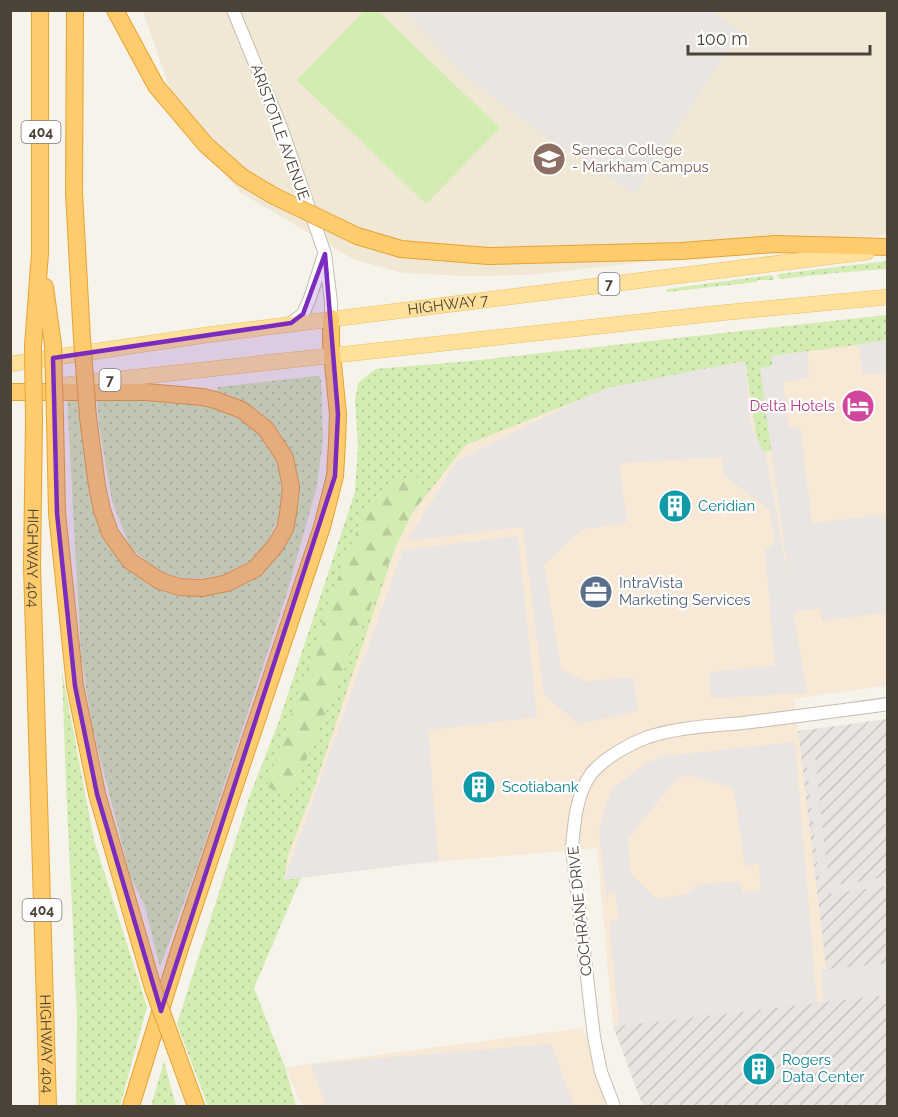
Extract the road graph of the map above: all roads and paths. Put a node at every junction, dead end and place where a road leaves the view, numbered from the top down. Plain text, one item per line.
1 (40, 10) edge
2 (75, 10) edge
3 (115, 10) edge
4 (233, 10) edge
5 (888, 248) edge
6 (40, 253) junction
7 (325, 254) junction
8 (888, 297) edge
9 (331, 318) junction
10 (291, 324) junction
11 (333, 355) junction
12 (10, 364) edge
13 (10, 392) edge
14 (888, 704) edge
15 (176, 1051) junction
16 (48, 1107) edge
17 (131, 1107) edge
18 (190, 1107) edge
19 (196, 1107) edge
20 (614, 1107) edge

1 - 6 highway, HIGHWAY 404 / 404
2 - 13 highway, bridge
3 - 5 highway, bridge
4 - 7 street, ARISTOTLE AVENUE
5 - 9 main road, HIGHWAY 7 / 7
6 - 15 highway, bridge
6 - 16 highway, HIGHWAY 404 / 404, bridge
7 - 9 street, ARISTOTLE AVENUE
7 - 10 street
8 - 11 main road, 7
9 - 10 main road, HIGHWAY 7 / 7
9 - 11 highway
10 - 12 main road, HIGHWAY 7 / 7
11 - 13 main road, 7
11 - 17 highway
14 - 20 street, COCHRANE DRIVE
15 - 18 highway
15 - 19 highway

